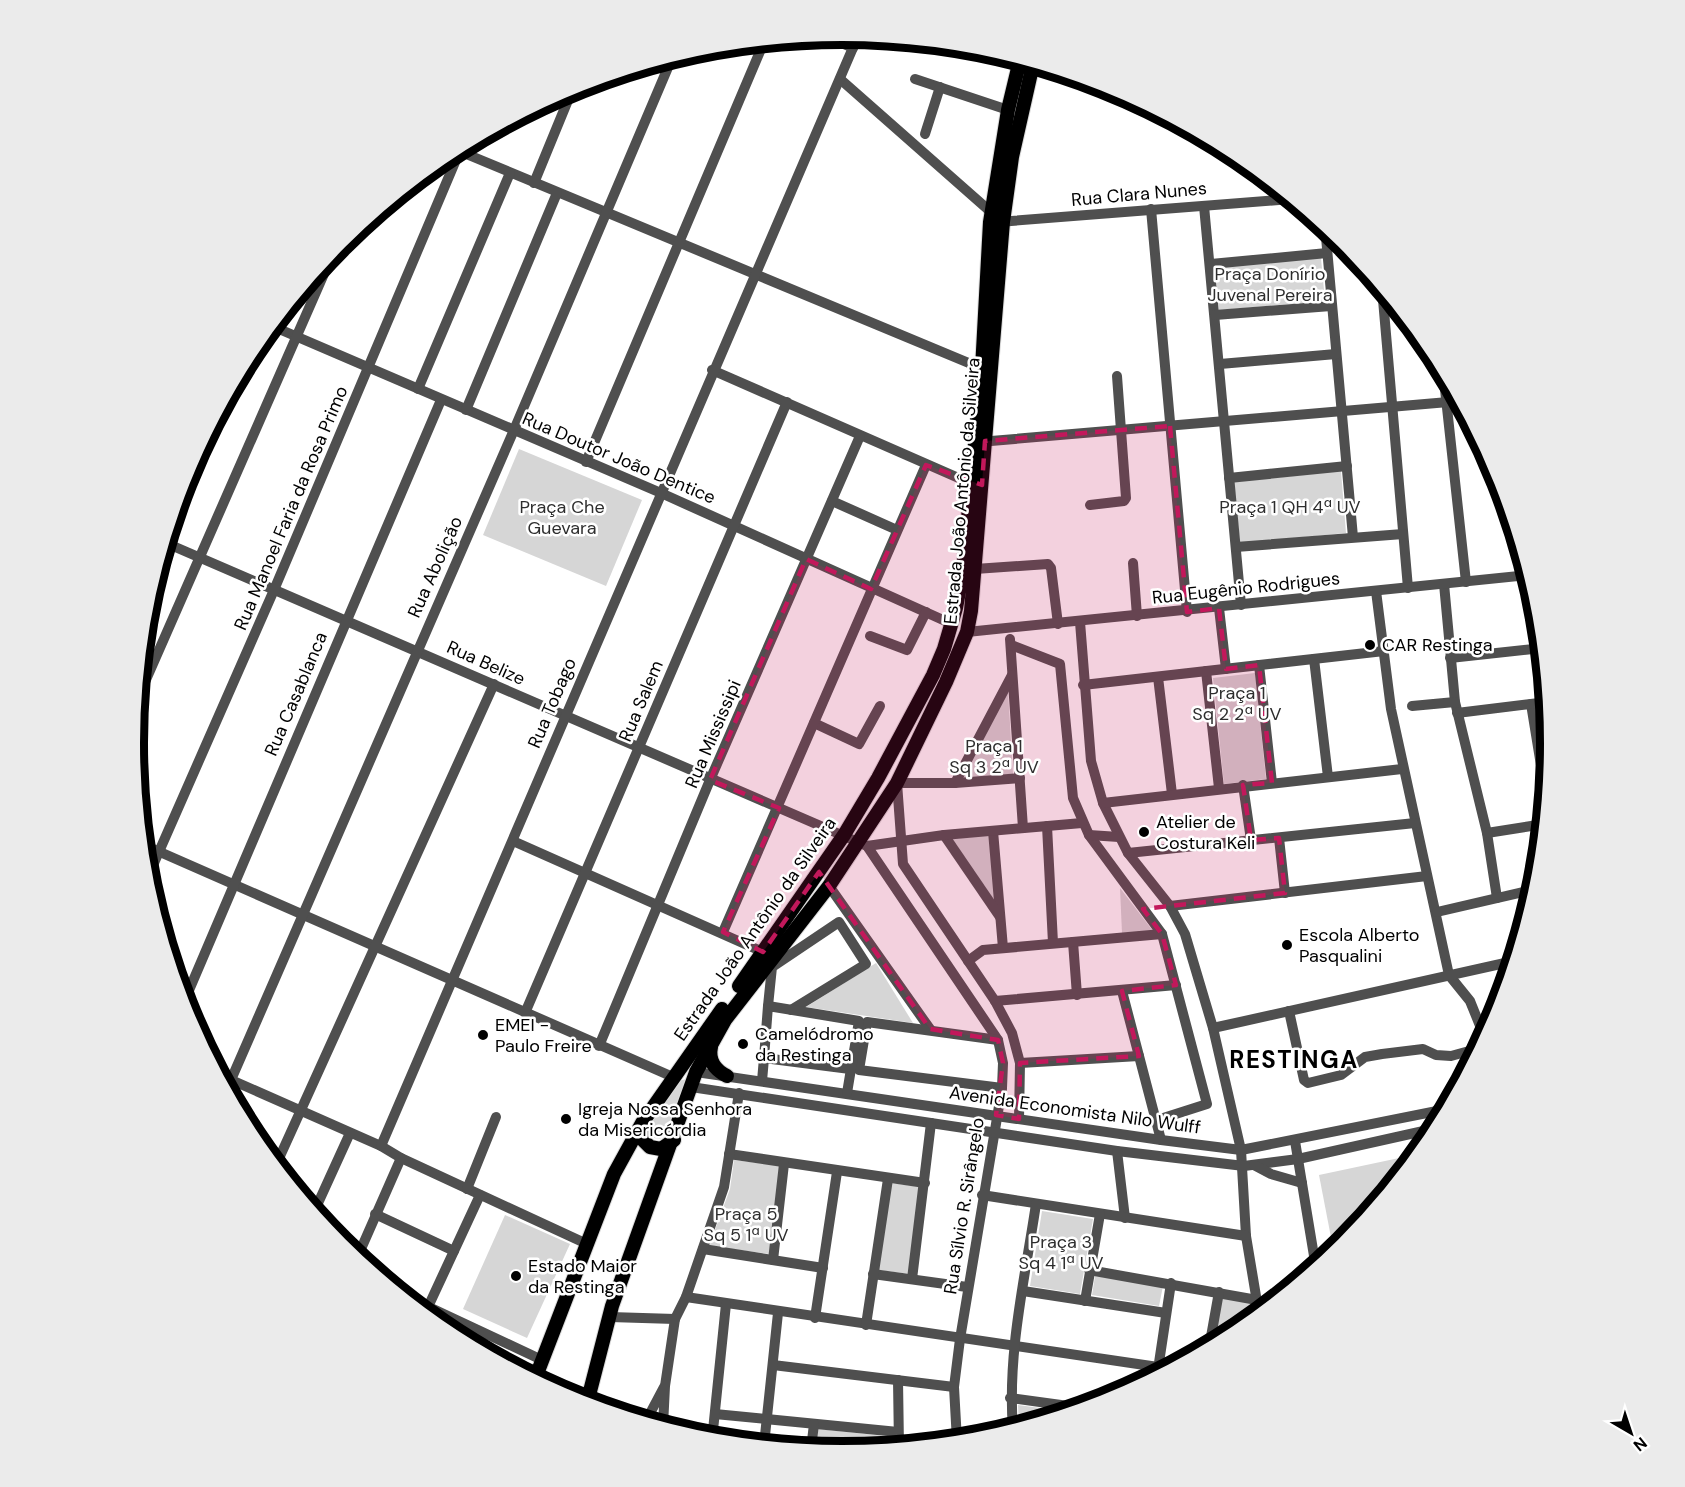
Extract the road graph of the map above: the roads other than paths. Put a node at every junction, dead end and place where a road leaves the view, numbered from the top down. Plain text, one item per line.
1 (847, 45) edge
2 (854, 48) joint
3 (761, 50) edge
4 (668, 67) edge
5 (1018, 68) edge
6 (1031, 71) edge
7 (840, 79) junction
8 (915, 79) dead end
9 (940, 87) junction
10 (567, 101) edge
11 (1008, 110) junction
12 (925, 134) dead end
13 (469, 154) edge
14 (454, 163) edge
15 (510, 173) junction
16 (534, 183) junction
17 (557, 193) junction
18 (1280, 199) edge
19 (1204, 206) junction
20 (1151, 209) junction
21 (607, 214) junction
22 (995, 219) junction
23 (1326, 240) edge
24 (680, 242) junction
25 (1327, 253) junction
26 (1211, 264) junction
27 (755, 272) junction
28 (323, 277) edge
29 (1383, 301) edge
30 (1331, 306) junction
31 (1215, 315) junction
32 (280, 329) edge
33 (297, 337) junction
34 (1336, 354) junction
35 (1220, 364) junction
36 (369, 368) junction
37 (712, 370) junction
38 (986, 370) junction
39 (1118, 376) dead end
40 (418, 389) junction
41 (1445, 391) edge
42 (441, 400) junction
43 (787, 402) junction
44 (1446, 402) junction
45 (1451, 402) edge
46 (1392, 407) junction
47 (466, 410) junction
48 (1342, 411) junction
49 (1224, 421) junction
50 (1170, 426) junction
51 (1120, 429) junction
52 (514, 430) junction
53 (860, 436) junction
54 (979, 442) junction
55 (586, 462) junction
56 (926, 465) junction
57 (1347, 466) junction
58 (977, 468) junction
59 (1228, 477) junction
60 (970, 483) junction
61 (662, 493) junction
62 (832, 501) junction
63 (1090, 506) dead end
64 (974, 509) junction
65 (735, 526) junction
66 (897, 530) junction
67 (1403, 534) junction
68 (1353, 537) junction
69 (173, 546) edge
70 (1236, 547) junction
71 (198, 556) junction
72 (806, 559) junction
73 (1133, 563) dead end
74 (975, 569) junction
75 (1520, 576) edge
76 (1466, 582) junction
77 (1444, 584) junction
78 (1408, 588) junction
79 (871, 589) junction
80 (274, 590) junction
81 (1376, 591) junction
82 (1241, 606) junction
83 (1219, 608) junction
84 (926, 612) junction
85 (1187, 612) junction
86 (1137, 616) junction
87 (345, 620) junction
88 (1080, 622) junction
89 (952, 624) junction
90 (1058, 624) junction
91 (1010, 630) junction
92 (967, 632) junction
93 (870, 636) dead end
94 (1011, 645) junction
95 (944, 649) junction
96 (1535, 649) edge
97 (417, 650) junction
98 (1383, 651) junction
99 (1450, 658) junction
100 (1314, 659) junction
101 (1259, 665) junction
102 (1226, 669) junction
103 (1206, 671) junction
104 (1012, 673) junction
105 (147, 676) edge
106 (1158, 677) junction
107 (495, 684) junction
108 (1083, 685) junction
109 (1540, 703) edge
110 (1531, 704) junction
111 (880, 706) dead end
112 (1412, 706) dead end
113 (1456, 708) junction
114 (564, 715) junction
115 (814, 723) junction
116 (1541, 744) edge
117 (639, 748) junction
118 (1402, 769) junction
119 (1328, 777) junction
120 (878, 778) junction
121 (1020, 778) junction
122 (710, 780) junction
123 (897, 783) junction
124 (955, 783) junction
125 (1272, 783) junction
126 (1243, 785) junction
127 (1220, 788) junction
128 (1172, 794) junction
129 (1103, 803) junction
130 (779, 808) junction
131 (1082, 823) junction
132 (1415, 823) junction
133 (1536, 825) edge
134 (1047, 826) junction
135 (1023, 828) junction
136 (993, 831) junction
137 (1487, 833) junction
138 (844, 835) junction
139 (944, 835) junction
140 (1089, 835) junction
141 (1119, 837) junction
142 (1279, 838) junction
143 (864, 840) junction
144 (1251, 840) junction
145 (513, 841) junction
146 (899, 841) junction
147 (152, 849) edge
148 (158, 852) junction
149 (1128, 853) junction
150 (154, 862) edge
151 (585, 871) junction
152 (1427, 876) junction
153 (234, 885) junction
154 (829, 886) junction
155 (1525, 892) edge
156 (1285, 893) junction
157 (1497, 898) junction
158 (658, 906) junction
159 (1170, 906) junction
160 (1437, 912) junction
161 (303, 915) junction
162 (1000, 917) junction
163 (723, 933) junction
164 (1162, 934) junction
165 (1073, 942) junction
166 (1053, 944) junction
167 (376, 948) junction
168 (1003, 948) junction
169 (767, 961) junction
170 (968, 961) junction
171 (1506, 962) edge
172 (1449, 975) junction
173 (451, 980) junction
174 (1176, 986) junction
175 (189, 990) edge
176 (1122, 991) junction
177 (1077, 995) junction
178 (995, 1001) junction
179 (768, 1006) junction
180 (791, 1010) junction
181 (1289, 1011) junction
182 (525, 1013) junction
183 (863, 1021) junction
184 (1482, 1025) edge
185 (1213, 1028) junction
186 (930, 1029) junction
187 (998, 1040) junction
188 (712, 1045) junction
189 (599, 1046) junction
190 (1470, 1051) edge
191 (1139, 1056) junction
192 (764, 1058) junction
193 (1020, 1063) junction
194 (850, 1069) junction
195 (696, 1072) junction
196 (727, 1076) junction
197 (673, 1077) junction
198 (231, 1080) edge
199 (762, 1082) junction
200 (692, 1086) junction
201 (235, 1087) edge
202 (1002, 1088) junction
203 (739, 1093) junction
204 (847, 1093) junction
205 (1436, 1111) edge
206 (302, 1112) junction
207 (996, 1115) junction
208 (496, 1117) dead end
209 (1019, 1119) junction
210 (1157, 1120) junction
211 (642, 1123) junction
212 (931, 1123) junction
213 (993, 1131) junction
214 (1424, 1131) edge
215 (350, 1134) junction
216 (674, 1139) junction
217 (1161, 1140) junction
218 (1295, 1141) junction
219 (381, 1146) junction
220 (1117, 1150) junction
221 (1242, 1150) junction
222 (729, 1154) junction
223 (280, 1158) edge
224 (401, 1158) junction
225 (1298, 1159) junction
226 (784, 1164) junction
227 (1249, 1166) junction
228 (837, 1172) junction
229 (888, 1179) junction
230 (925, 1183) junction
231 (1302, 1183) junction
232 (467, 1189) junction
233 (480, 1195) junction
234 (982, 1195) junction
235 (317, 1204) edge
236 (1036, 1204) junction
237 (375, 1214) junction
238 (1100, 1214) junction
239 (1125, 1218) junction
240 (1246, 1236) junction
241 (587, 1244) junction
242 (361, 1249) edge
243 (703, 1249) junction
244 (454, 1251) junction
245 (1314, 1258) edge
246 (773, 1260) junction
247 (823, 1268) junction
248 (1089, 1270) junction
249 (873, 1274) junction
250 (912, 1279) junction
251 (1171, 1282) junction
252 (967, 1287) junction
253 (1023, 1291) junction
254 (1219, 1292) junction
255 (686, 1297) junction
256 (1257, 1300) junction
257 (1085, 1301) junction
258 (726, 1304) junction
259 (1258, 1305) edge
260 (428, 1306) edge
261 (434, 1310) edge
262 (778, 1313) junction
263 (1166, 1313) junction
264 (609, 1317) junction
265 (815, 1318) junction
266 (675, 1319) junction
267 (866, 1325) junction
268 (473, 1329) junction
269 (470, 1334) edge
270 (1211, 1336) edge
271 (960, 1339) junction
272 (1015, 1346) junction
273 (542, 1360) junction
274 (773, 1365) junction
275 (1158, 1366) edge
276 (1151, 1370) edge
277 (538, 1372) edge
278 (898, 1380) junction
279 (664, 1386) junction
280 (954, 1387) junction
281 (589, 1394) edge
282 (1011, 1398) junction
283 (1064, 1406) edge
284 (649, 1414) edge
285 (715, 1414) junction
286 (663, 1418) edge
287 (767, 1419) junction
288 (1012, 1421) edge
289 (814, 1424) junction
290 (713, 1430) edge
291 (898, 1432) junction
292 (957, 1432) edge
293 (765, 1438) edge
294 (899, 1440) edge
295 (812, 1441) edge

1 - 2 street
2 - 7 street, Rua Tobago
3 - 24 street
4 - 21 street, Rua Abolição
5 - 11 main road, Estrada João Antônio da Silveira
6 - 22 main road, Estrada João Antônio da Silveira
7 - 22 street
7 - 27 street, Rua Tobago
8 - 9 street
9 - 11 street
9 - 12 street
10 - 16 street
11 - 22 main road, Estrada João Antônio da Silveira
13 - 15 street
14 - 36 street, Rua Manoel Faria da Rosa Primo
15 - 16 street
15 - 40 street
16 - 17 street
17 - 21 street
17 - 47 street
18 - 19 street, Rua Clara Nunes
19 - 20 street, Rua Clara Nunes
19 - 26 street
20 - 22 street, Rua Clara Nunes
20 - 50 street
21 - 24 street
21 - 52 street, Rua Abolição
22 - 38 main road, Estrada João Antônio da Silveira
23 - 25 street
24 - 27 street
24 - 55 street
25 - 26 street
25 - 30 street
26 - 31 street
27 - 37 street, Rua Tobago
27 - 38 street
28 - 33 street
29 - 46 street
30 - 31 street
30 - 34 street
31 - 35 street
32 - 33 street, Rua Doutor João Dentice
33 - 36 street, Rua Doutor João Dentice
33 - 71 street
34 - 35 street
34 - 48 street
35 - 49 street
36 - 40 street, Rua Doutor João Dentice
36 - 80 street, Rua Manoel Faria da Rosa Primo
37 - 43 street
37 - 61 street, Rua Tobago
38 - 54 main road, Estrada João Antônio da Silveira
39 - 51 street
40 - 42 street, Rua Doutor João Dentice
41 - 44 street
42 - 47 street, Rua Doutor João Dentice
42 - 87 street, Rua Casablanca
43 - 53 street
43 - 65 street, Rua Salem
44 - 45 street
44 - 46 street
44 - 76 street
46 - 48 street
46 - 67 street
47 - 52 street, Rua Doutor João Dentice
48 - 49 street
48 - 57 street
49 - 50 street
49 - 59 street
50 - 51 street
50 - 85 street
51 - 54 street
51 - 63 street
52 - 55 street, Rua Doutor João Dentice
52 - 97 street, Rua Abolição
53 - 56 street
53 - 62 street, Rua Mississipi
54 - 58 main road, Estrada João Antônio da Silveira
55 - 61 street, Rua Doutor João Dentice
56 - 60 street
56 - 66 street
57 - 59 street
57 - 68 street
58 - 60 main road, Estrada João Antônio da Silveira
58 - 64 main road, Estrada João Antônio da Silveira
59 - 70 street
60 - 64 main road, Estrada João Antônio da Silveira
61 - 65 street, Rua Doutor João Dentice
61 - 114 street, Rua Tobago
62 - 66 street
62 - 72 street, Rua Mississipi
64 - 74 main road, Estrada João Antônio da Silveira
64 - 89 main road, Estrada João Antônio da Silveira
65 - 72 street, Rua Doutor João Dentice
65 - 117 street, Rua Salem
66 - 79 street
67 - 68 street
67 - 78 street
68 - 70 street
69 - 71 street, Rua Belize
70 - 82 street
71 - 80 street, Rua Belize
71 - 105 street
72 - 79 street, Rua Doutor João Dentice
72 - 122 street, Rua Mississipi
73 - 86 street
74 - 90 street
74 - 92 main road, Estrada João Antônio da Silveira
75 - 76 street, Rua Eugênio Rodrigues
76 - 77 street, Rua Eugênio Rodrigues
77 - 78 street, Rua Eugênio Rodrigues
77 - 99 street
78 - 81 street, Rua Eugênio Rodrigues
79 - 84 street, Rua Doutor João Dentice
79 - 115 street
80 - 87 street, Rua Belize
80 - 148 street, Rua Manoel Faria da Rosa Primo
81 - 82 street, Rua Eugênio Rodrigues
81 - 98 street
82 - 83 street, Rua Eugênio Rodrigues
83 - 85 street, Rua Eugênio Rodrigues
83 - 102 street
84 - 89 street, Rua Doutor João Dentice
84 - 93 street
85 - 86 street, Rua Eugênio Rodrigues
86 - 88 street, Rua Eugênio Rodrigues
87 - 97 street, Rua Belize
87 - 153 street, Rua Casablanca
88 - 90 street, Rua Eugênio Rodrigues
88 - 108 street
89 - 95 main road, Estrada João Antônio da Silveira
90 - 91 street, Rua Eugênio Rodrigues
91 - 92 street, Rua Eugênio Rodrigues
91 - 94 street
92 - 95 main road
92 - 123 main road, Estrada João Antônio da Silveira
94 - 104 street
94 - 131 street
95 - 120 main road, Estrada João Antônio da Silveira
96 - 99 street
97 - 107 street, Rua Belize
97 - 161 street, Rua Abolição
98 - 100 street
98 - 118 street
99 - 113 street
100 - 101 street
100 - 119 street
101 - 102 street
101 - 125 street
102 - 103 street
103 - 106 street
103 - 127 street
104 - 121 street
104 - 124 street
106 - 108 street
106 - 128 street
107 - 114 street, Rua Belize
107 - 167 street
108 - 129 street
109 - 110 street
110 - 113 street
110 - 116 street
111 - 115 street
112 - 113 street
113 - 137 street
114 - 117 street, Rua Belize
114 - 145 street, Rua Tobago
115 - 130 street
117 - 122 street, Rua Belize
117 - 151 street, Rua Salem
118 - 119 street
118 - 132 street
119 - 125 street
120 - 138 main road, Estrada João Antônio da Silveira
120 - 143 main road
121 - 124 street
121 - 135 street
122 - 130 street, Rua Belize
122 - 158 street, Rua Mississipi
123 - 124 street
123 - 143 main road, Estrada João Antônio da Silveira
123 - 146 street
125 - 126 street
126 - 127 street
126 - 144 street
127 - 128 street
128 - 129 street
129 - 141 street
130 - 138 street, Rua Belize
130 - 163 street
131 - 134 street
131 - 140 street
132 - 142 street
132 - 152 street
133 - 137 street
134 - 135 street
134 - 166 street
135 - 136 street
136 - 139 street
136 - 162 street
137 - 157 street
138 - 143 street, Rua Belize
138 - 169 main road, Estrada João Antônio da Silveira
139 - 146 street
139 - 162 street
140 - 141 street
140 - 164 street
141 - 149 street
142 - 144 street
142 - 156 street
143 - 146 street
143 - 154 main road, Estrada João Antônio da Silveira
143 - 187 street, Rua Sílvio R. Sirângelo
144 - 149 street
145 - 151 street
145 - 173 street, Rua Tobago
146 - 170 street
147 - 148 street
148 - 150 street, Rua Manoel Faria da Rosa Primo
148 - 153 street
149 - 159 street
151 - 158 street
151 - 182 street, Rua Salem
152 - 156 street
152 - 160 street
153 - 161 street
153 - 175 street, Rua Casablanca
154 - 169 main road, Estrada João Antônio da Silveira
154 - 186 street
155 - 157 street
156 - 159 street
157 - 160 street
158 - 163 street
158 - 189 street, Rua Mississipi
159 - 185 street
160 - 172 street
161 - 167 street
161 - 198 street, Rua Abolição
162 - 168 street
163 - 169 street
164 - 165 street
164 - 174 street
165 - 166 street
165 - 177 street
166 - 168 street
167 - 173 street
167 - 206 street
168 - 170 street
169 - 179 street
169 - 180 street
169 - 188 main road, Estrada João Antônio da Silveira
169 - 197 main road, Estrada João Antônio da Silveira
170 - 178 street
171 - 172 street
172 - 181 street
172 - 184 street
173 - 182 street
173 - 219 street, Rua Tobago
174 - 176 street
174 - 210 street
176 - 177 street
176 - 191 street
177 - 178 street
178 - 193 street
179 - 180 street
179 - 192 street
180 - 183 street
181 - 185 street
181 - 190 street
182 - 189 street
183 - 186 street
183 - 194 street
183 - 202 street
185 - 221 street
186 - 187 street
187 - 202 street, Rua Sílvio R. Sirângelo
188 - 195 main road, Estrada João Antônio da Silveira
188 - 196 main road
189 - 197 street
191 - 193 street
191 - 210 street
192 - 194 street
192 - 199 street
193 - 209 street
194 - 204 street
195 - 196 street, Avenida Economista Nilo Wulff
195 - 197 main road
195 - 200 main road, Estrada João Antônio da Silveira
196 - 199 street, Avenida Economista Nilo Wulff
197 - 211 main road, Estrada João Antônio da Silveira
199 - 204 street, Avenida Economista Nilo Wulff
200 - 203 street, Avenida Economista Nilo Wulff
200 - 216 main road, Estrada João Antônio da Silveira
201 - 206 street
202 - 207 street, Rua Sílvio R. Sirângelo
203 - 212 street, Avenida Economista Nilo Wulff
203 - 222 street
204 - 207 street, Avenida Economista Nilo Wulff
205 - 218 street, Avenida Economista Nilo Wulff
206 - 215 street
206 - 223 street
207 - 209 street, Avenida Economista Nilo Wulff
207 - 213 street, Rua Sílvio R. Sirângelo
208 - 232 street
209 - 217 street, Avenida Economista Nilo Wulff
210 - 217 street
211 - 216 main road
211 - 241 main road, Estrada João Antônio da Silveira
212 - 213 street, Avenida Economista Nilo Wulff
212 - 230 street
213 - 220 street, Avenida Economista Nilo Wulff
213 - 234 street, Rua Sílvio R. Sirângelo
214 - 225 street, Avenida Economista Nilo Wulff
215 - 219 street
215 - 235 street
216 - 264 main road, Estrada João Antônio da Silveira
217 - 221 street, Avenida Economista Nilo Wulff
218 - 221 street, Avenida Economista Nilo Wulff
218 - 225 street
219 - 224 street
220 - 227 street, Avenida Economista Nilo Wulff
220 - 239 street
221 - 227 street
222 - 226 street
222 - 243 street
224 - 232 street
224 - 237 street
225 - 227 street, Avenida Economista Nilo Wulff
225 - 231 street
226 - 228 street
226 - 246 street
227 - 231 street
227 - 240 street
228 - 229 street
228 - 247 street
229 - 230 street
229 - 249 street
230 - 250 street
231 - 245 street
232 - 233 street
233 - 241 street
233 - 244 street
234 - 236 street
234 - 252 street, Rua Sílvio R. Sirângelo
236 - 238 street
236 - 253 street
237 - 242 street
237 - 244 street
238 - 239 street
238 - 248 street
239 - 240 street
240 - 256 street
241 - 273 main road, Estrada João Antônio da Silveira
243 - 246 street
243 - 255 street
244 - 260 street
246 - 247 street
247 - 265 street
248 - 251 street
248 - 257 street
249 - 250 street
249 - 267 street
250 - 252 street
251 - 254 street
251 - 263 street
252 - 271 street, Rua Sílvio R. Sirângelo
253 - 257 street
253 - 272 street
254 - 256 street
254 - 270 street
255 - 258 street
255 - 266 street
256 - 259 street
257 - 263 street
258 - 262 street
258 - 285 street
261 - 268 street
262 - 265 street
262 - 274 street
263 - 275 street
264 - 266 street
264 - 281 main road, Estrada João Antônio da Silveira
265 - 267 street
266 - 279 street
267 - 271 street
268 - 269 street
268 - 273 street
271 - 272 street
271 - 280 street, Rua Sílvio R. Sirângelo
272 - 276 street
272 - 282 street
273 - 277 main road, Estrada João Antônio da Silveira
274 - 278 street
274 - 287 street
278 - 280 street
278 - 291 street
279 - 284 street
279 - 286 street
280 - 292 street, Rua Sílvio R. Sirângelo
282 - 283 street
282 - 288 street
285 - 287 street
285 - 290 street
287 - 289 street
287 - 293 street
289 - 291 street
289 - 295 street
291 - 294 street

